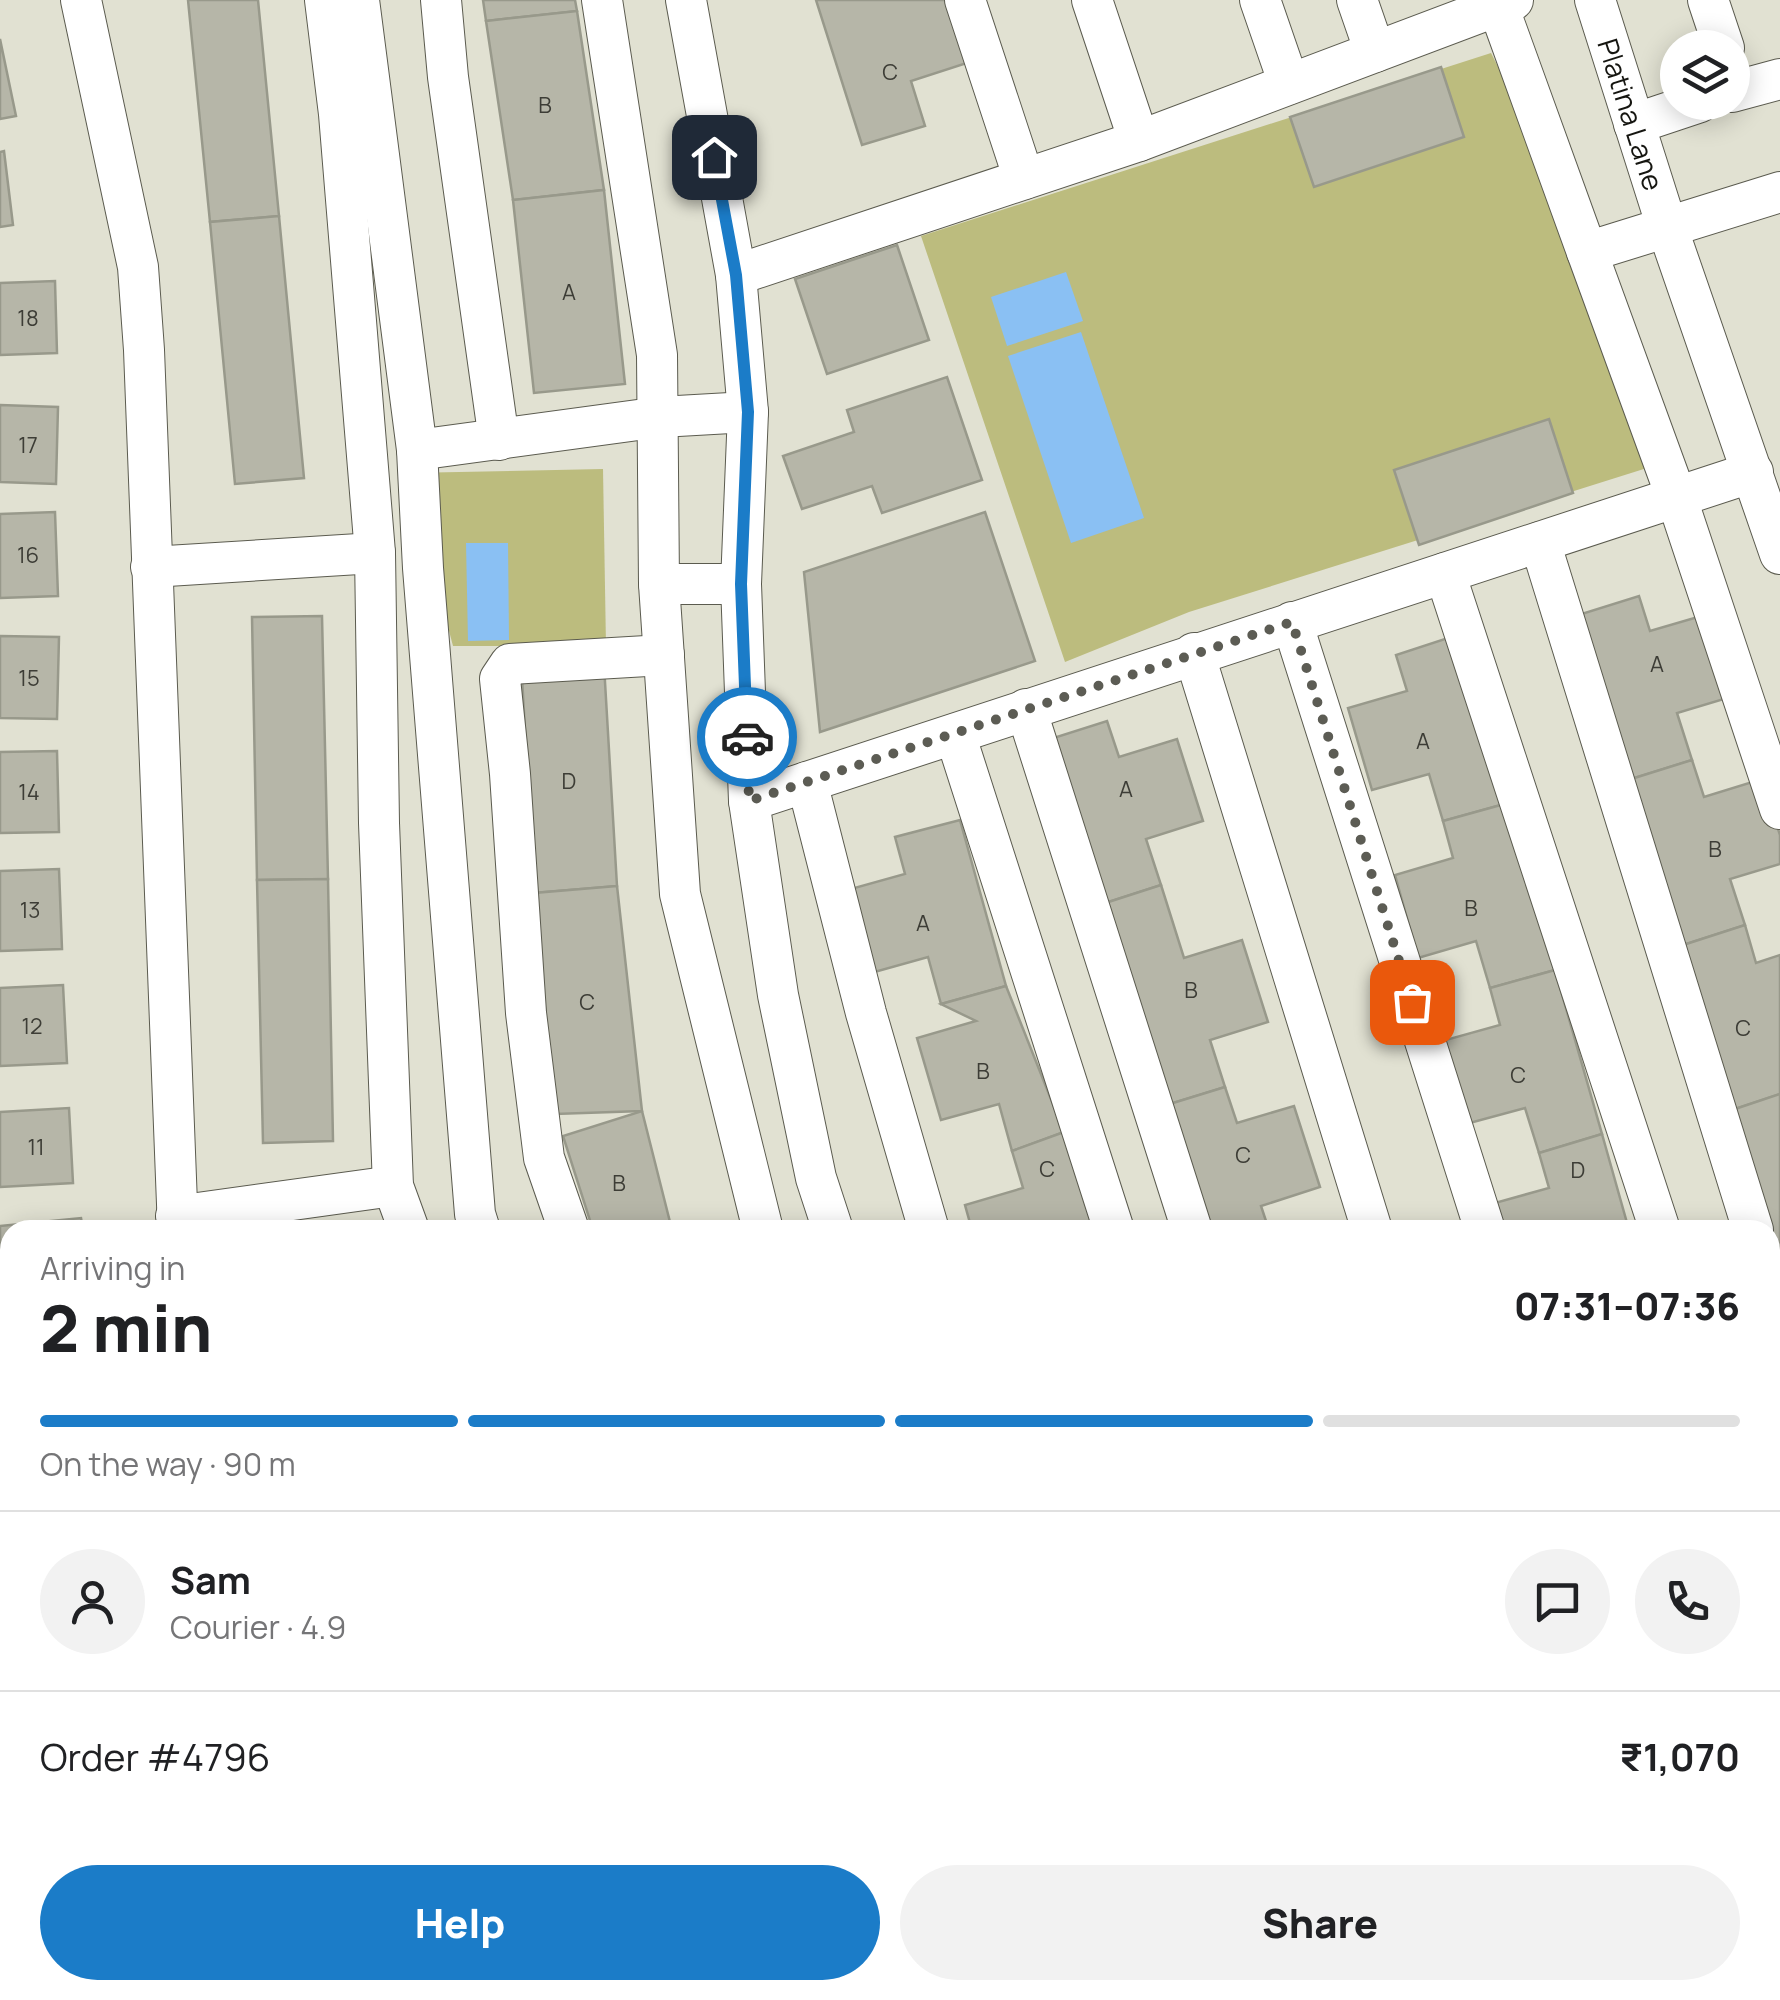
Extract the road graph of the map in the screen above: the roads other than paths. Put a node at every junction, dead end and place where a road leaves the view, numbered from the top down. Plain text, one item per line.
1 (81, 0) edge
2 (325, 0) edge
3 (359, 0) edge
4 (441, 0) edge
5 (602, 0) edge
6 (686, 0) edge
7 (965, 0) edge
8 (1092, 0) edge
9 (1260, 0) edge
10 (1357, 0) edge
11 (1595, 0) edge
12 (1708, 0) edge
13 (1505, 3) edge
14 (1718, 30) edge
15 (1374, 52) junction
16 (1780, 79) edge
17 (1289, 84) junction
18 (1750, 85) edge
19 (1660, 114) edge
20 (1634, 124) junction
21 (1139, 141) junction
22 (1024, 179) junction
23 (1780, 192) edge
24 (1667, 227) junction
25 (1587, 252) junction
26 (736, 275) junction
27 (748, 412) junction
28 (660, 417) junction
29 (499, 440) junction
30 (417, 450) junction
31 (1754, 472) junction
32 (1676, 496) junction
33 (1540, 542) junction
34 (375, 552) junction
35 (1780, 554) edge
36 (151, 567) junction
37 (1445, 573) junction
38 (659, 584) junction
39 (741, 584) junction
40 (1292, 622) junction
41 (1194, 653) junction
42 (664, 656) junction
43 (1026, 709) junction
44 (955, 734) junction
45 (807, 782) junction
46 (749, 801) junction
47 (1780, 809) edge
48 (393, 1186) junction
49 (177, 1220) edge
50 (195, 1220) edge
51 (405, 1220) edge
52 (478, 1220) edge
53 (566, 1220) edge
54 (761, 1220) edge
55 (830, 1220) edge
56 (925, 1220) edge
57 (1111, 1220) edge
58 (1189, 1220) edge
59 (1369, 1220) edge
60 (1481, 1220) edge
61 (1657, 1220) edge
62 (1750, 1220) edge

1 - 36 street
2 - 34 street
3 - 30 street
4 - 29 street
5 - 28 street
6 - 26 street
7 - 22 street
8 - 21 street
9 - 17 street
10 - 15 street
11 - 20 street, Platina Lane
12 - 14 street
13 - 15 street
13 - 25 street
15 - 17 street
16 - 18 street
17 - 21 street
19 - 20 street
20 - 24 street, Platina Lane
21 - 22 street
22 - 26 street
23 - 24 street
24 - 25 street
24 - 31 street, Platina Lane
25 - 32 street
26 - 27 street
27 - 28 street
27 - 39 street
28 - 29 street
28 - 38 street
29 - 30 street
30 - 52 street
31 - 32 street
31 - 35 street, Platina Lane
32 - 33 street
32 - 47 street
33 - 37 street
33 - 62 street
34 - 36 street
34 - 48 street
36 - 49 street
37 - 40 street
37 - 61 street
38 - 39 street
38 - 42 street
39 - 46 street
40 - 41 street
40 - 60 street
41 - 43 street
41 - 59 street
42 - 53 street
42 - 54 street
43 - 44 street
43 - 58 street
44 - 45 street
44 - 57 street
45 - 46 street
45 - 56 street
46 - 55 street
48 - 50 street
48 - 51 street

